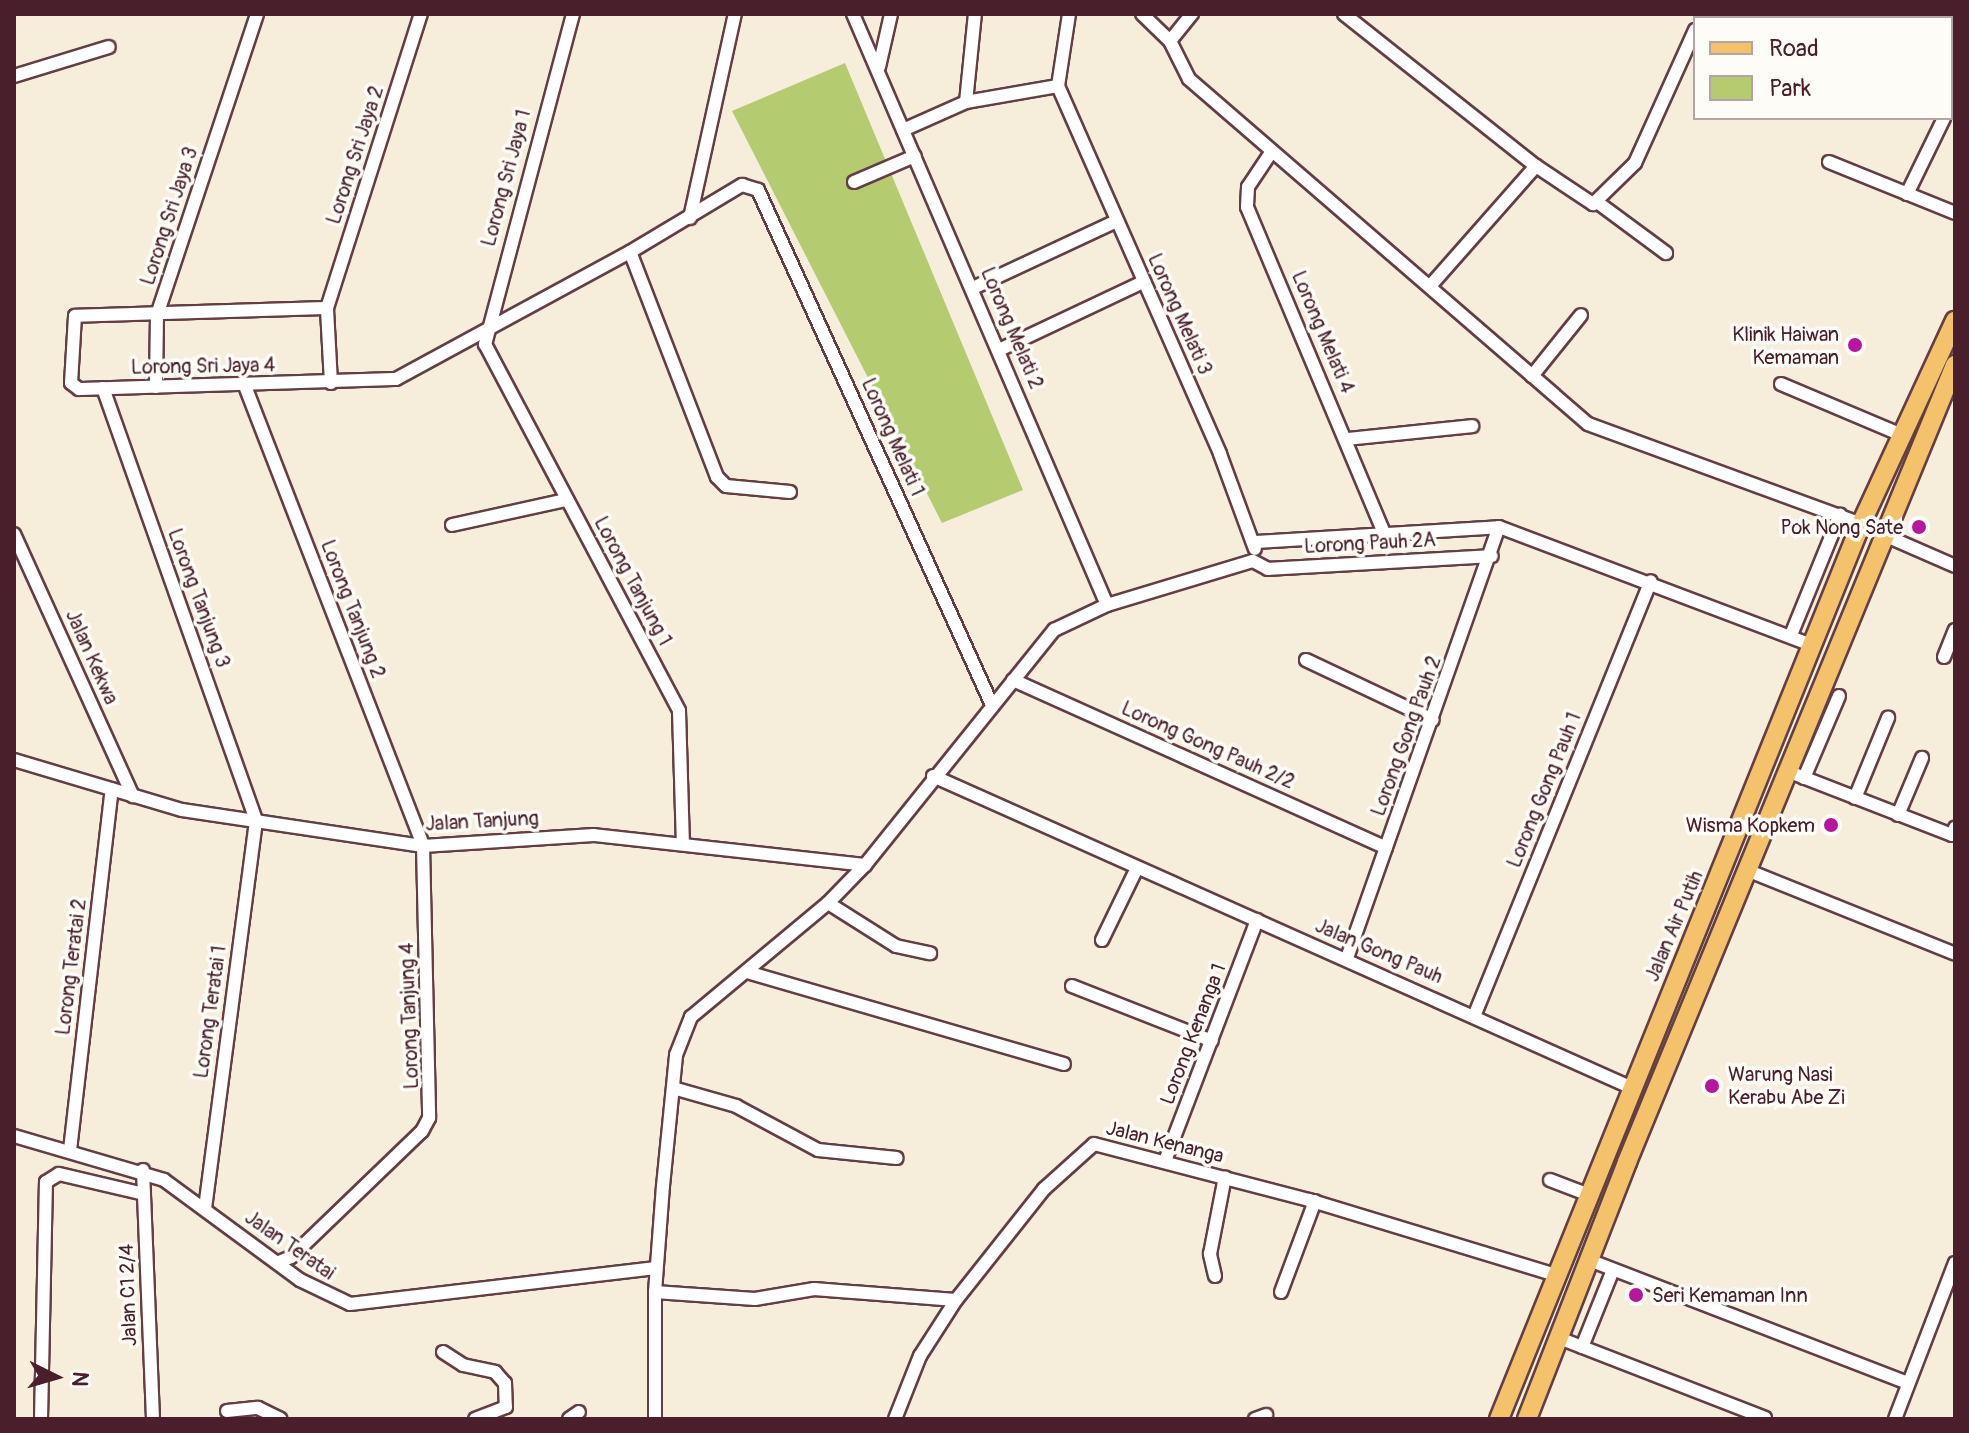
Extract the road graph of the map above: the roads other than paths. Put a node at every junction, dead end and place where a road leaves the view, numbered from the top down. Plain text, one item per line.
1 (257, 14) edge
2 (421, 14) edge
3 (573, 14) edge
4 (735, 14) edge
5 (853, 14) edge
6 (891, 14) edge
7 (975, 14) edge
8 (1069, 14) edge
9 (1142, 14) edge
10 (1192, 14) edge
11 (1344, 14) edge
12 (1693, 34) edge
13 (1170, 41) junction
14 (109, 47) dead end
15 (879, 67) junction
16 (14, 76) edge
17 (1058, 86) junction
18 (966, 102) junction
19 (1943, 120) edge
20 (903, 130) junction
21 (1272, 151) junction
22 (915, 156) junction
23 (1829, 162) dead end
24 (1536, 166) junction
25 (854, 182) dead end
26 (755, 188) joint
27 (1907, 194) junction
28 (1597, 202) junction
29 (1955, 213) edge
30 (690, 218) junction
31 (1117, 221) junction
32 (630, 252) junction
33 (1666, 253) dead end
34 (1143, 282) junction
35 (1431, 285) junction
36 (973, 288) junction
37 (327, 308) junction
38 (157, 315) junction
39 (1581, 315) dead end
40 (1955, 321) edge
41 (485, 330) junction
42 (999, 350) junction
43 (488, 354) joint
44 (1955, 365) edge
45 (1532, 376) junction
46 (331, 383) junction
47 (1781, 384) dead end
48 (245, 386) junction
49 (156, 387) junction
50 (103, 388) junction
51 (1472, 426) dead end
52 (1904, 436) junction
53 (1347, 439) junction
54 (790, 492) dead end
55 (566, 500) junction
56 (1840, 515) junction
57 (1861, 524) junction
58 (452, 525) dead end
59 (1499, 527) junction
60 (1384, 533) junction
61 (14, 534) edge
62 (1884, 535) junction
63 (1256, 542) junction
64 (1492, 556) junction
65 (1253, 561) junction
66 (1955, 566) edge
67 (1651, 581) junction
68 (1107, 605) junction
69 (1955, 630) edge
70 (1791, 635) junction
71 (1812, 645) junction
72 (1944, 657) dead end
73 (1306, 660) dead end
74 (1831, 660) junction
75 (1013, 680) junction
76 (1839, 696) dead end
77 (992, 705) junction
78 (1888, 718) dead end
79 (1433, 720) junction
80 (1775, 747) junction
81 (1922, 758) dead end
82 (14, 760) edge
83 (1795, 774) junction
84 (933, 776) junction
85 (112, 789) junction
86 (133, 796) junction
87 (1855, 798) junction
88 (1898, 815) junction
89 (256, 821) junction
90 (1955, 828) edge
91 (683, 843) junction
92 (423, 846) junction
93 (1386, 848) junction
94 (865, 865) junction
95 (1137, 868) junction
96 (1746, 878) junction
97 (828, 903) junction
98 (1257, 920) junction
99 (1102, 940) dead end
100 (930, 953) dead end
101 (1955, 954) edge
102 (1347, 958) junction
103 (747, 972) junction
104 (1072, 986) dead end
105 (1664, 1006) junction
106 (1475, 1014) junction
107 (1212, 1041) junction
108 (1064, 1064) dead end
109 (673, 1088) junction
110 (1632, 1088) junction
111 (14, 1136) edge
112 (70, 1150) junction
113 (897, 1158) dead end
114 (1165, 1161) junction
115 (143, 1170) junction
116 (1225, 1177) junction
117 (1550, 1180) dead end
118 (144, 1194) junction
119 (1589, 1195) junction
120 (1315, 1201) junction
121 (205, 1209) junction
122 (1589, 1260) junction
123 (279, 1262) junction
124 (1955, 1263) edge
125 (656, 1268) junction
126 (1613, 1270) junction
127 (1556, 1275) junction
128 (1215, 1276) dead end
129 (655, 1292) junction
130 (1281, 1292) dead end
131 (956, 1300) junction
132 (1559, 1338) junction
133 (1582, 1347) junction
134 (443, 1352) dead end
135 (1908, 1383) junction
136 (227, 1411) dead end
137 (1765, 1418) edge
138 (41, 1419) edge
139 (153, 1419) edge
140 (281, 1419) edge
141 (475, 1419) edge
142 (655, 1419) edge
143 (895, 1419) edge
144 (1499, 1419) edge
145 (1527, 1419) edge
146 (1895, 1419) edge

1 - 38 street, Lorong Sri Jaya 3
2 - 37 street, Lorong Sri Jaya 2
3 - 41 street, Lorong Sri Jaya 1
4 - 30 street
5 - 15 street, Lorong Melati 2
6 - 15 street
7 - 18 street
8 - 17 street
9 - 13 street
10 - 13 street
11 - 24 street
12 - 28 street
13 - 21 street
14 - 16 street
15 - 20 street, Lorong Melati 2
17 - 18 street
17 - 31 street, Lorong Melati 3
18 - 20 street
19 - 27 street
20 - 22 street, Lorong Melati 2
21 - 35 street
21 - 53 street, Lorong Melati 4
22 - 25 street
22 - 36 street, Lorong Melati 2
23 - 27 street
24 - 28 street
24 - 35 street
26 - 30 street, Lorong Sri Jaya 4
26 - 77 street, Lorong Melati 1
27 - 29 street
28 - 33 street
30 - 32 street, Lorong Sri Jaya 4
31 - 34 street, Lorong Melati 3
31 - 36 street
32 - 41 street, Lorong Sri Jaya 4
32 - 54 street
34 - 42 street
34 - 63 street, Lorong Melati 3
35 - 45 street
36 - 42 street, Lorong Melati 2
37 - 38 street, Lorong Sri Jaya 3
37 - 46 street
38 - 49 street
38 - 50 street, Lorong Sri Jaya 4
39 - 45 street
40 - 52 main road, Jalan Air Putih
41 - 43 street, Lorong Sri Jaya 1
41 - 46 street, Lorong Sri Jaya 4
42 - 68 street, Lorong Melati 2
43 - 55 street, Lorong Tanjung 1
44 - 62 main road
45 - 56 street
46 - 48 street, Lorong Sri Jaya 4
47 - 52 street
48 - 49 street, Lorong Sri Jaya 4
48 - 92 street, Lorong Tanjung 2
49 - 50 street, Lorong Sri Jaya 4
50 - 89 street, Lorong Tanjung 3
51 - 53 street
52 - 57 main road, Jalan Air Putih
53 - 60 street, Lorong Melati 4
55 - 58 street
55 - 91 street, Lorong Tanjung 1
56 - 57 street
56 - 70 street
57 - 71 main road, Jalan Air Putih
59 - 60 street
59 - 64 street, Lorong Gong Pauh 2
59 - 67 street
60 - 63 street
61 - 86 street, Jalan Kekwa
62 - 66 street
62 - 74 main road
63 - 65 street
64 - 65 street, Lorong Pauh 2A
64 - 79 street, Lorong Gong Pauh 2
65 - 68 street
67 - 70 street
67 - 106 street, Lorong Gong Pauh 1
68 - 75 street
69 - 72 street
70 - 71 street
71 - 80 main road, Jalan Air Putih
73 - 79 street
74 - 80 main road
74 - 83 main road
75 - 77 street
75 - 93 street, Lorong Gong Pauh 2/2
76 - 83 street
77 - 84 street
78 - 87 street
79 - 93 street, Lorong Gong Pauh 2
80 - 105 main road, Jalan Air Putih
81 - 88 street
82 - 85 street, Jalan Tanjung
83 - 87 street
83 - 96 main road
84 - 94 street
84 - 95 street, Jalan Gong Pauh
85 - 86 street, Jalan Tanjung
85 - 112 street, Lorong Teratai 2
86 - 89 street, Jalan Tanjung
87 - 88 street
88 - 90 street
89 - 92 street, Jalan Tanjung
89 - 121 street, Lorong Teratai 1
91 - 92 street, Jalan Tanjung
91 - 94 street, Jalan Tanjung
92 - 123 street, Lorong Tanjung 4
93 - 102 street, Lorong Gong Pauh 2
94 - 97 street
95 - 98 street, Jalan Gong Pauh
95 - 99 street
96 - 101 street
96 - 105 main road
96 - 122 main road
97 - 100 street
97 - 103 street
98 - 102 street, Jalan Gong Pauh
98 - 107 street, Lorong Kenanga 1
102 - 106 street, Jalan Gong Pauh
103 - 108 street
103 - 109 street
104 - 107 street
105 - 110 main road, Jalan Air Putih
106 - 110 street, Jalan Gong Pauh
107 - 114 street, Lorong Kenanga 1
109 - 113 street
109 - 125 street
110 - 119 main road, Jalan Air Putih
111 - 112 street, Jalan Teratai
112 - 115 street, Jalan Teratai
114 - 116 street, Jalan Kenanga
114 - 131 street, Jalan Kenanga
115 - 118 street, Jalan C1 2/4
115 - 121 street, Jalan Teratai
116 - 120 street, Jalan Kenanga
116 - 128 street
117 - 119 street
118 - 138 street
118 - 139 street, Jalan C1 2/4
119 - 127 main road, Jalan Air Putih
120 - 127 street, Jalan Kenanga
120 - 130 street
121 - 123 street, Jalan Teratai
122 - 126 street
122 - 132 main road
123 - 125 street, Jalan Teratai
124 - 135 street
125 - 129 street
126 - 133 street
126 - 135 street
127 - 144 main road, Jalan Air Putih
129 - 131 street
129 - 142 street
131 - 143 street, Jalan Kenanga
132 - 133 street
132 - 145 main road
133 - 137 street
134 - 141 street
135 - 146 street
136 - 140 street

